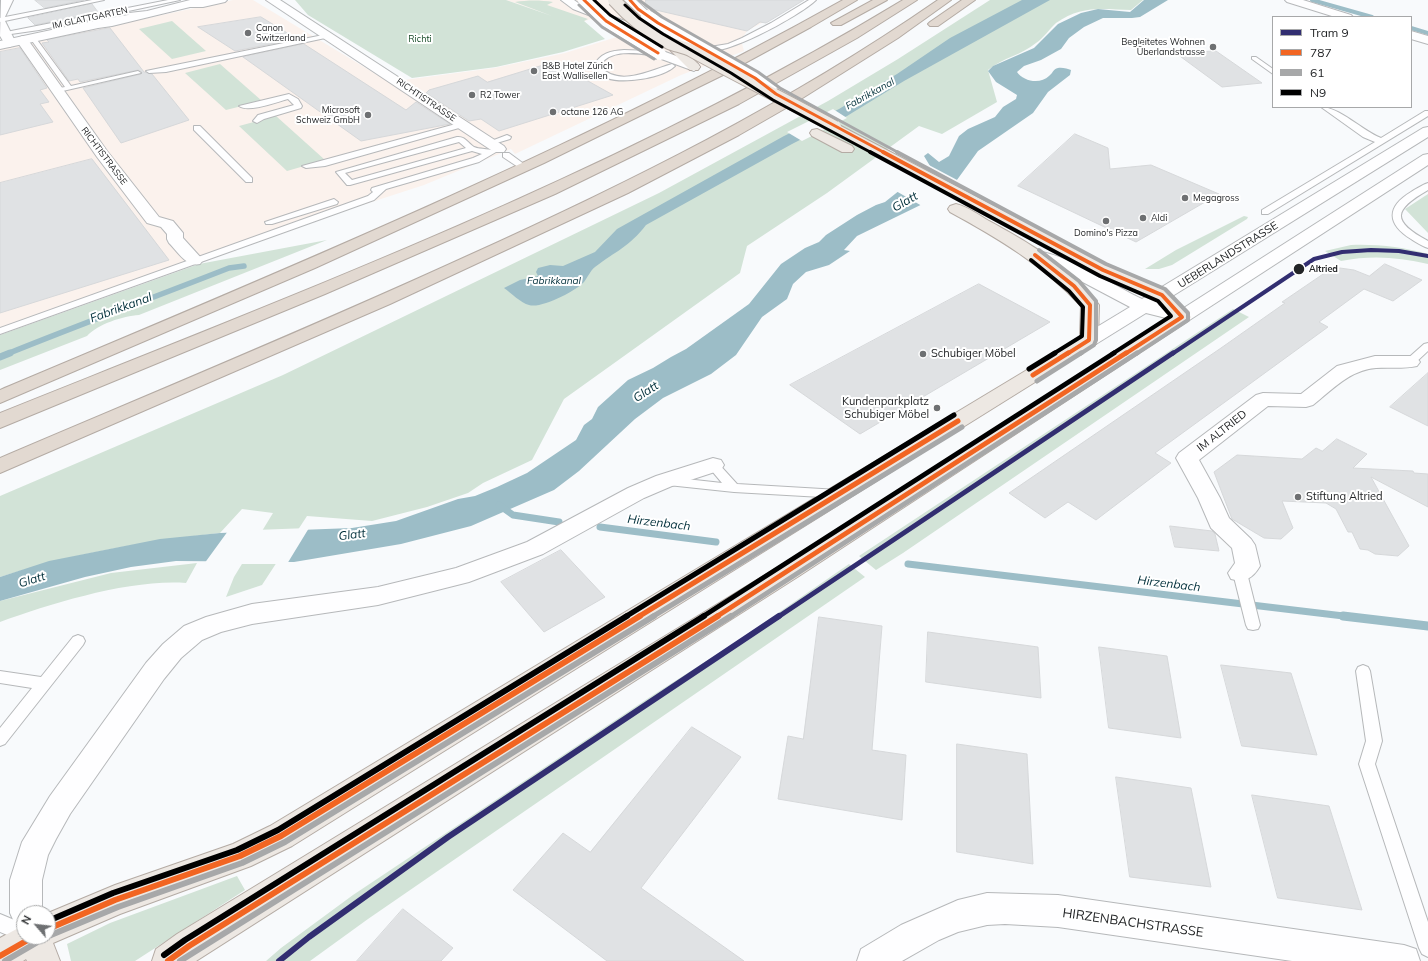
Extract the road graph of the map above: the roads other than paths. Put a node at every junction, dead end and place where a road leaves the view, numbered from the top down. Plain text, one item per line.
1 (7, 0) edge
2 (101, 0) edge
3 (176, 0) edge
4 (204, 0) edge
5 (221, 0) edge
6 (272, 0) edge
7 (567, 0) edge
8 (584, 0) edge
9 (614, 0) edge
10 (630, 0) edge
11 (813, 0) edge
12 (851, 0) edge
13 (882, 0) edge
14 (911, 0) edge
15 (945, 0) edge
16 (969, 0) edge
17 (1291, 0) edge
18 (192, 4) junction
19 (0, 16) edge
20 (1344, 16) edge
21 (0, 21) edge
22 (829, 31) dead end
23 (1412, 35) edge
24 (328, 36) junction
25 (14, 40) edge
26 (1428, 40) edge
27 (670, 43) junction
28 (688, 46) joint
29 (660, 54) junction
30 (234, 55) junction
31 (789, 57) dead end
32 (1254, 58) dead end
33 (177, 60) dead end
34 (767, 62) dead end
35 (672, 66) dead end
36 (694, 66) junction
37 (201, 69) dead end
38 (149, 71) dead end
39 (1272, 71) edge
40 (138, 73) dead end
41 (723, 85) dead end
42 (63, 90) junction
43 (776, 94) junction
44 (797, 97) junction
45 (243, 106) dead end
46 (678, 107) dead end
47 (1326, 108) edge
48 (1428, 113) edge
49 (257, 121) dead end
50 (463, 124) junction
51 (197, 128) dead end
52 (1428, 131) edge
53 (507, 137) dead end
54 (1380, 141) junction
55 (472, 149) junction
56 (496, 150) junction
57 (1428, 158) edge
58 (306, 166) dead end
59 (524, 167) junction
60 (500, 178) junction
61 (248, 180) dead end
62 (1428, 186) edge
63 (383, 188) junction
64 (520, 204) junction
65 (1265, 212) dead end
66 (269, 222) dead end
67 (1428, 245) edge
68 (1038, 256) junction
69 (194, 260) junction
70 (1162, 295) junction
71 (1144, 307) junction
72 (1182, 316) junction
73 (0, 331) edge
74 (1089, 340) junction
75 (1428, 346) edge
76 (1410, 362) joint
77 (0, 397) edge
78 (0, 421) edge
79 (713, 465) joint
80 (0, 466) edge
81 (664, 481) junction
82 (734, 488) junction
83 (840, 494) junction
84 (1240, 573) joint
85 (1253, 625) dead end
86 (78, 641) dead end
87 (1363, 671) dead end
88 (0, 677) edge
89 (44, 684) junction
90 (0, 739) edge
91 (26, 905) edge
92 (0, 923) edge
93 (56, 926) edge
94 (16, 930) edge
95 (19, 945) edge
96 (37, 945) edge
97 (1428, 948) edge
98 (0, 956) edge
99 (44, 961) edge
100 (168, 961) edge
101 (873, 961) edge
102 (1404, 961) edge

1 - 19 street
2 - 21 lane, IM GLATTGARTEN
3 - 25 lane, IM GLATTGARTEN
4 - 18 street
5 - 18 street
6 - 24 street, RICHTISTRASSE
7 - 28 street
8 - 29 street, bridge
9 - 27 main road, bridge
10 - 43 street, bridge
11 - 28 lane
12 - 59 highway
13 - 22 highway
14 - 64 highway
15 - 44 highway
16 - 44 highway
17 - 20 street
18 - 25 street
21 - 25 street, RICHTISTRASSE
23 - 26 street
24 - 30 lane
24 - 50 street, RICHTISTRASSE
25 - 42 street, RICHTISTRASSE
27 - 36 main road
27 - 43 main road, bridge
29 - 35 lane
29 - 36 street
30 - 33 lane
30 - 37 lane
30 - 38 lane
31 - 64 highway
32 - 39 lane
34 - 41 highway
36 - 68 main road
40 - 42 lane
42 - 69 street, RICHTISTRASSE
43 - 70 main road, bridge
44 - 80 highway
45 - 49 lane
46 - 60 highway
47 - 54 lane
48 - 54 lane
50 - 56 street, RICHTISTRASSE
50 - 58 lane
51 - 61 lane
52 - 70 street, UEBERLANDSTRASSE
53 - 56 lane
54 - 65 lane
55 - 55 lane
55 - 56 lane
56 - 59 lane
56 - 63 lane
57 - 72 street
59 - 60 highway
60 - 77 highway
62 - 67 lane
63 - 66 lane
63 - 69 lane
64 - 78 highway
68 - 71 street
68 - 74 main road
69 - 73 lane
70 - 71 street, UEBERLANDSTRASSE
70 - 72 main road
71 - 72 street
71 - 74 street, UEBERLANDSTRASSE
72 - 100 main road
74 - 83 main road, UEBERLANDSTRASSE
75 - 76 lane, IM ALTRIED
76 - 84 street, IM ALTRIED
79 - 81 street
79 - 82 lane
81 - 82 lane
81 - 91 street
82 - 83 lane
83 - 93 main road, UEBERLANDSTRASSE
84 - 85 lane, IM ALTRIED
86 - 89 lane
87 - 97 lane
88 - 89 lane
89 - 90 lane
92 - 94 lane
95 - 98 main road
96 - 99 main road
101 - 102 street, HIRZENBACHSTRASSE

